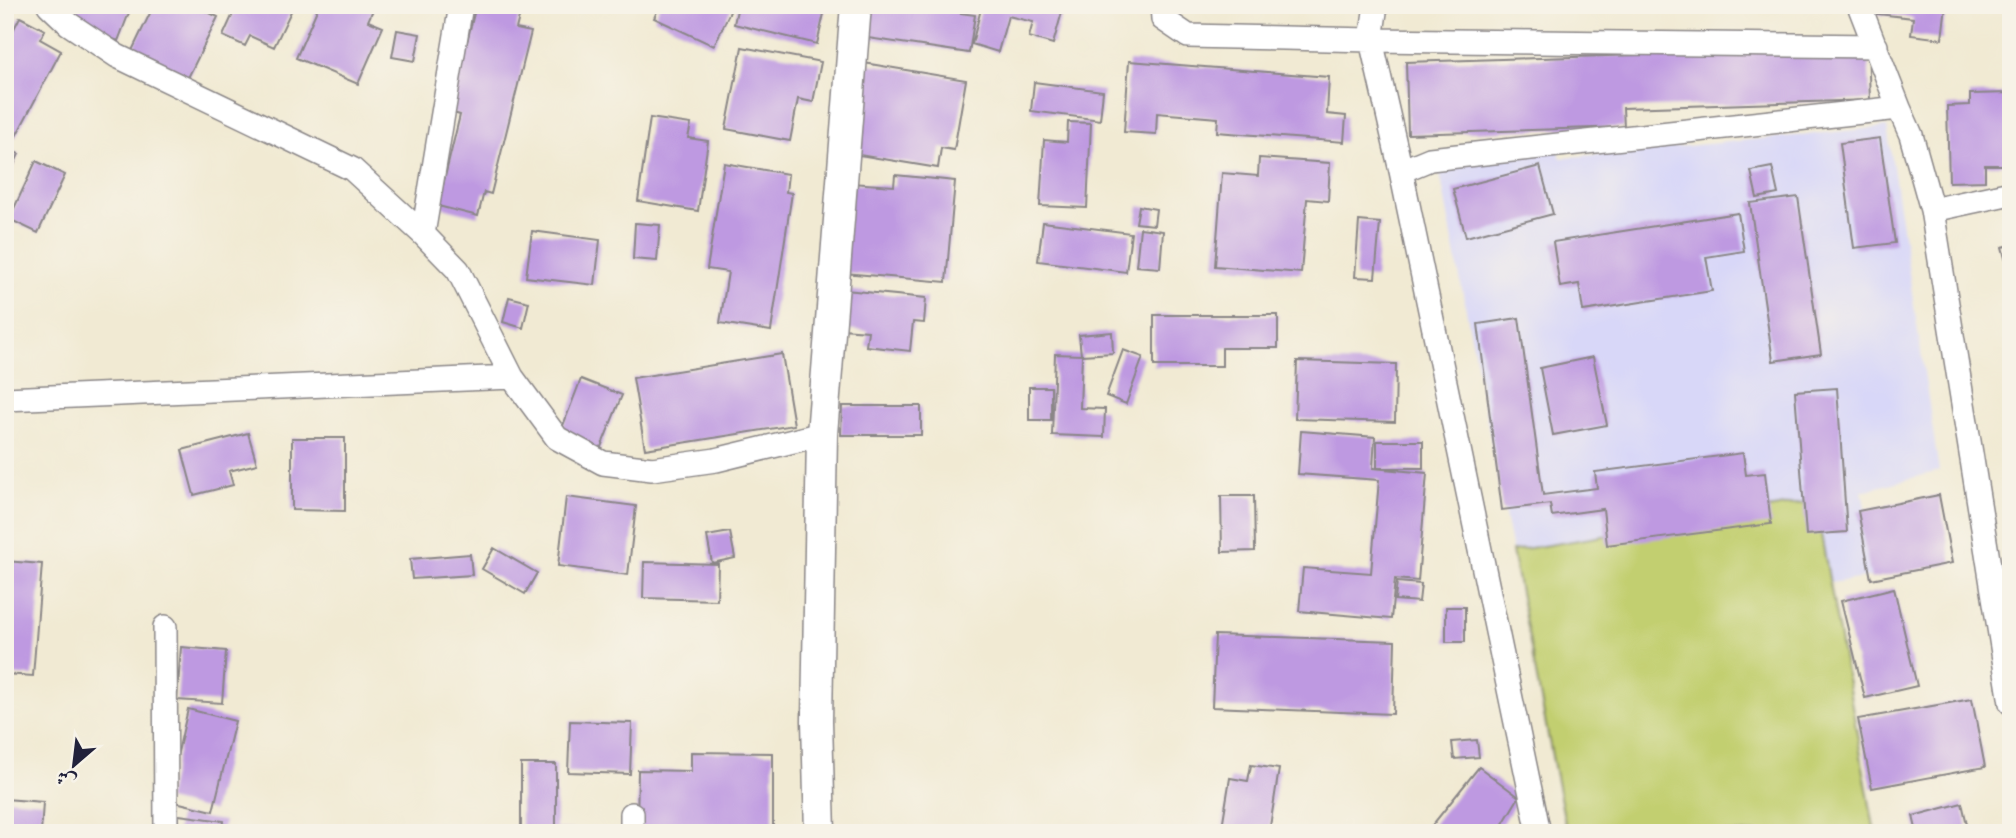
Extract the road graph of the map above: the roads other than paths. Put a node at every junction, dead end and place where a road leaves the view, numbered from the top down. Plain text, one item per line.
1 (49, 5) edge
2 (461, 5) edge
3 (856, 5) edge
4 (1161, 5) edge
5 (1376, 5) edge
6 (1859, 5) edge
7 (1371, 40) junction
8 (1876, 46) junction
9 (1899, 108) junction
10 (1401, 170) junction
11 (2011, 193) edge
12 (1933, 210) junction
13 (423, 234) junction
14 (512, 377) junction
15 (5, 399) edge
16 (822, 434) junction
17 (165, 627) dead end
18 (2011, 703) edge
19 (166, 833) edge
20 (820, 833) edge
21 (1539, 833) edge

1 - 13 street
2 - 13 street
3 - 16 street
4 - 7 street
5 - 7 street
6 - 8 street
7 - 8 street
7 - 10 street
8 - 9 street
9 - 10 street
9 - 12 street
10 - 21 street
11 - 12 street
12 - 18 street
13 - 14 street
14 - 15 street
14 - 16 street
16 - 20 street
17 - 19 street

